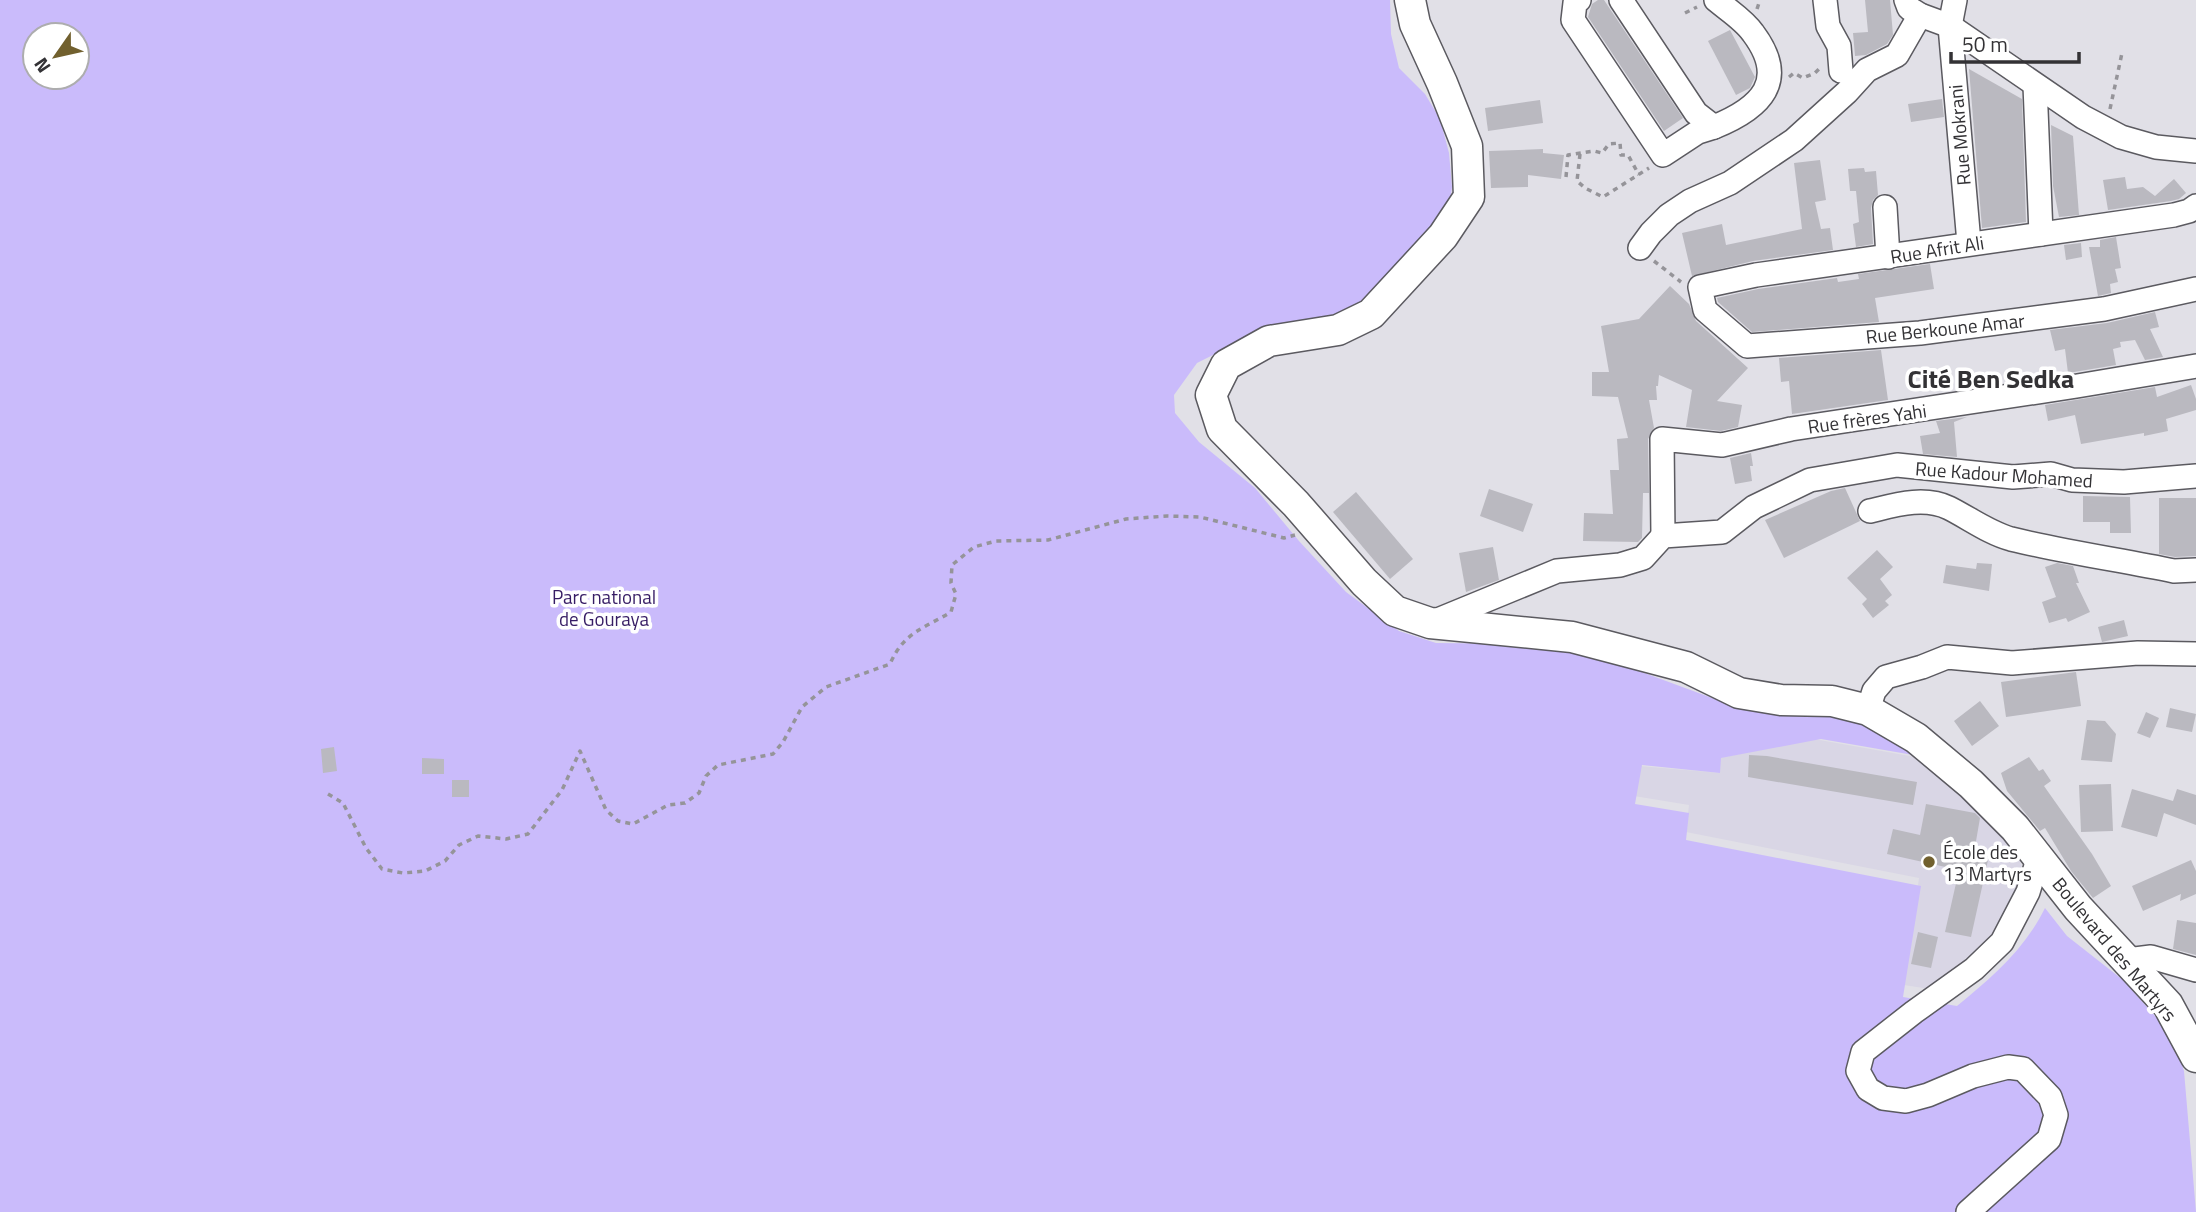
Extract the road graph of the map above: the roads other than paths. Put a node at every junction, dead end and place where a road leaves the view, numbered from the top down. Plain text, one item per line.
1 (1410, 0) edge
2 (1579, 0) edge
3 (1621, 0) edge
4 (1716, 0) edge
5 (1825, 0) edge
6 (1955, 0) edge
7 (1913, 8) edge
8 (1950, 26) junction
9 (1840, 71) road end
10 (2035, 85) junction
11 (1714, 127) junction
12 (2196, 150) edge
13 (2196, 206) edge
14 (1885, 207) dead end
15 (2041, 234) junction
16 (1969, 243) junction
17 (1640, 248) road end
18 (1888, 257) junction
19 (2196, 289) edge
20 (1704, 310) joint
21 (2196, 366) edge
22 (2196, 476) edge
23 (1870, 511) dead end
24 (1663, 536) junction
25 (2196, 570) edge
26 (1430, 623) junction
27 (2196, 654) edge
28 (1868, 709) junction
29 (2039, 856) junction
30 (2127, 960) junction
31 (2196, 970) edge
32 (2196, 1057) edge
33 (1968, 1212) edge

1 - 26 main road, Boulevard des Martyrs
2 - 11 street
3 - 11 street
4 - 11 street
5 - 9 street
6 - 8 street, Rue Mokrani
7 - 8 street
7 - 17 street
8 - 10 street
8 - 16 street, Rue Mokrani
10 - 12 street
10 - 15 street
13 - 15 street, Rue Afrit Ali
14 - 18 street
15 - 16 street, Rue Afrit Ali
16 - 18 street, Rue Afrit Ali
18 - 20 street, Rue Afrit Ali
19 - 20 street, Rue Berkoune Amar
21 - 24 street, Rue frères Yahi
22 - 24 street, Rue Kadour Mohamed
23 - 25 street
24 - 26 street
26 - 28 main road, Boulevard des Martyrs
27 - 28 street
28 - 29 main road, Boulevard des Martyrs
29 - 30 main road, Boulevard des Martyrs
29 - 33 street
30 - 31 street
30 - 32 main road, Boulevard des Martyrs

